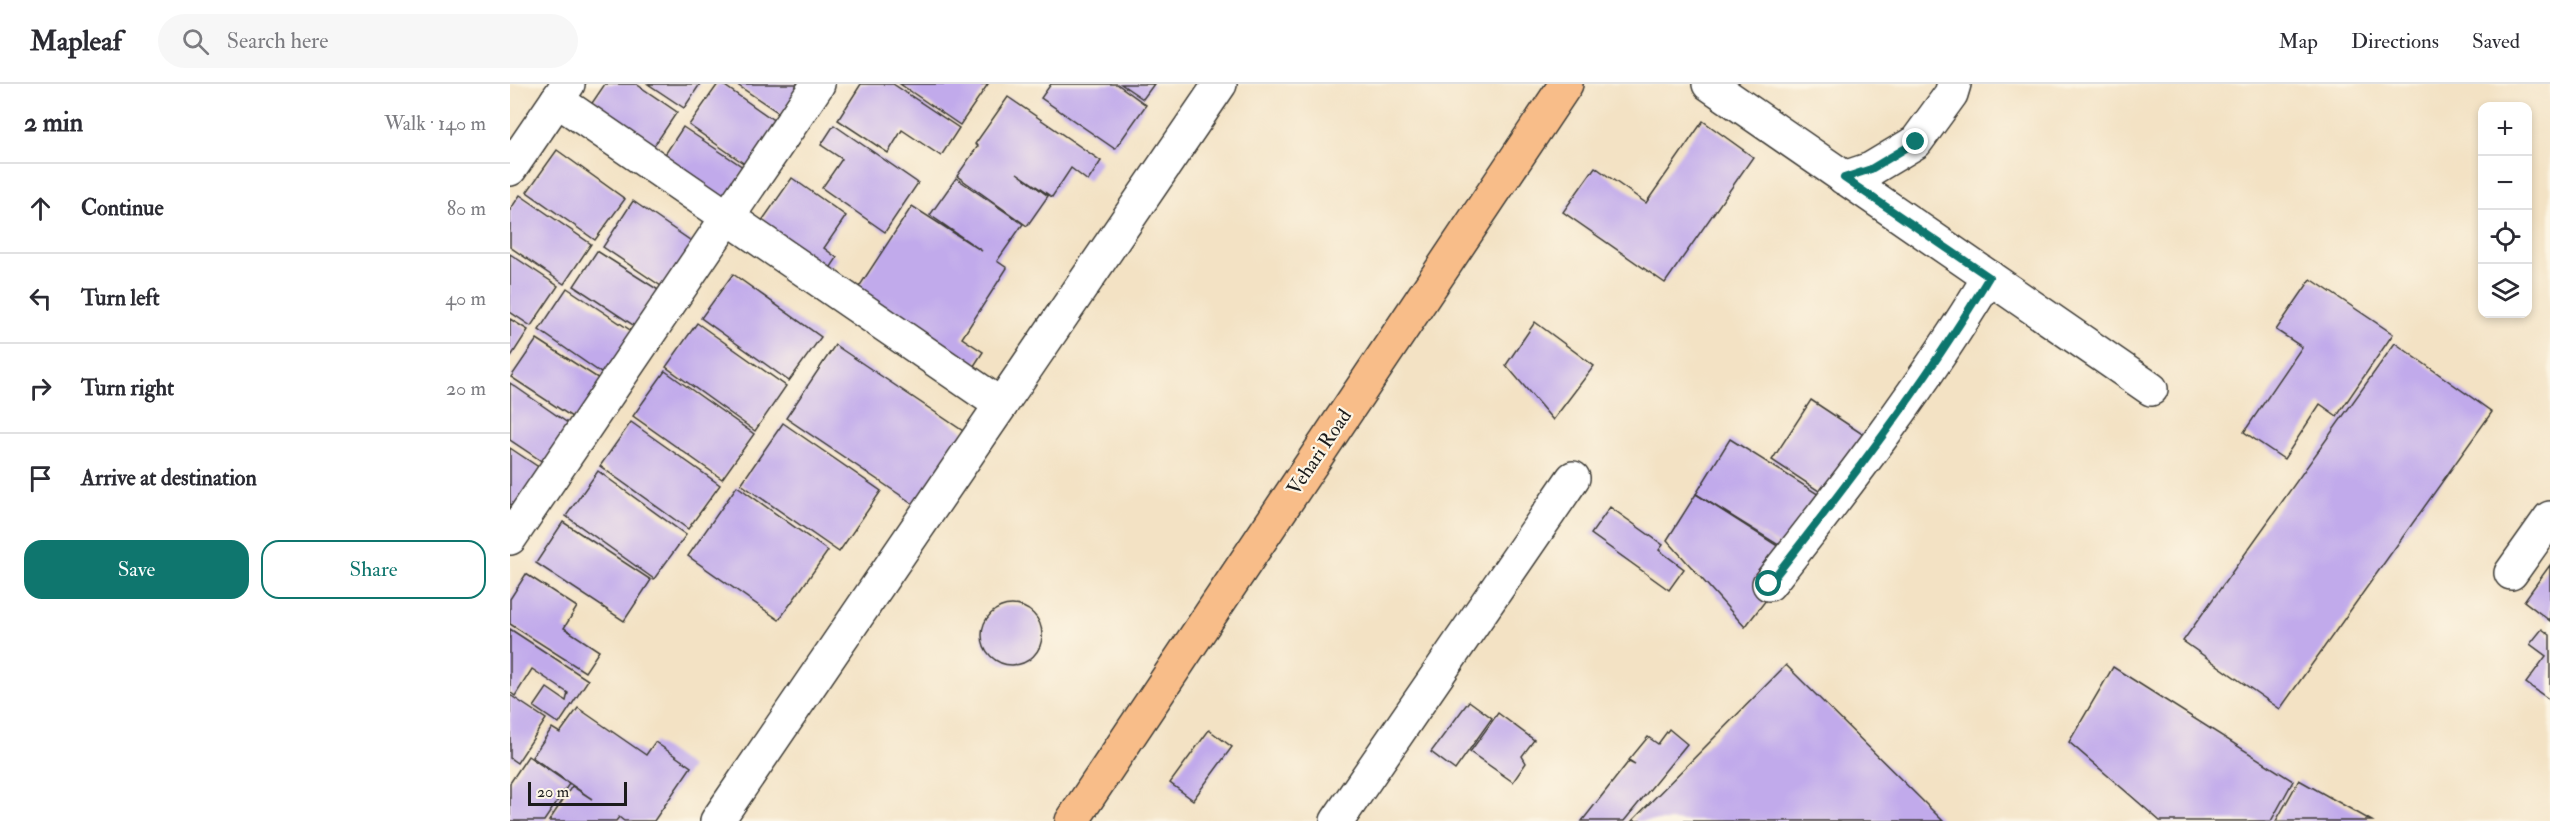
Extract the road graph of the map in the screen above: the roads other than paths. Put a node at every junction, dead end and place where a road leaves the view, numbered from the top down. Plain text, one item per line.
1 (818, 84) edge
2 (1220, 84) edge
3 (1566, 84) edge
4 (1709, 84) edge
5 (1954, 84) edge
6 (562, 92) edge
7 (510, 169) edge
8 (1844, 178) junction
9 (726, 216) junction
10 (1989, 277) junction
11 (2151, 389) dead end
12 (1001, 405) junction
13 (1573, 478) dead end
14 (2550, 519) edge
15 (510, 538) edge
16 (2511, 573) dead end
17 (1769, 584) dead end
18 (717, 821) edge
19 (1072, 821) edge
20 (1337, 821) edge

1 - 9 street
2 - 12 street
3 - 19 main road, Vehari Road
4 - 8 street
5 - 8 street
6 - 7 street
6 - 9 street
8 - 10 street
9 - 12 street
9 - 15 street
10 - 11 street
10 - 17 street
12 - 18 street
13 - 20 street
14 - 16 street

